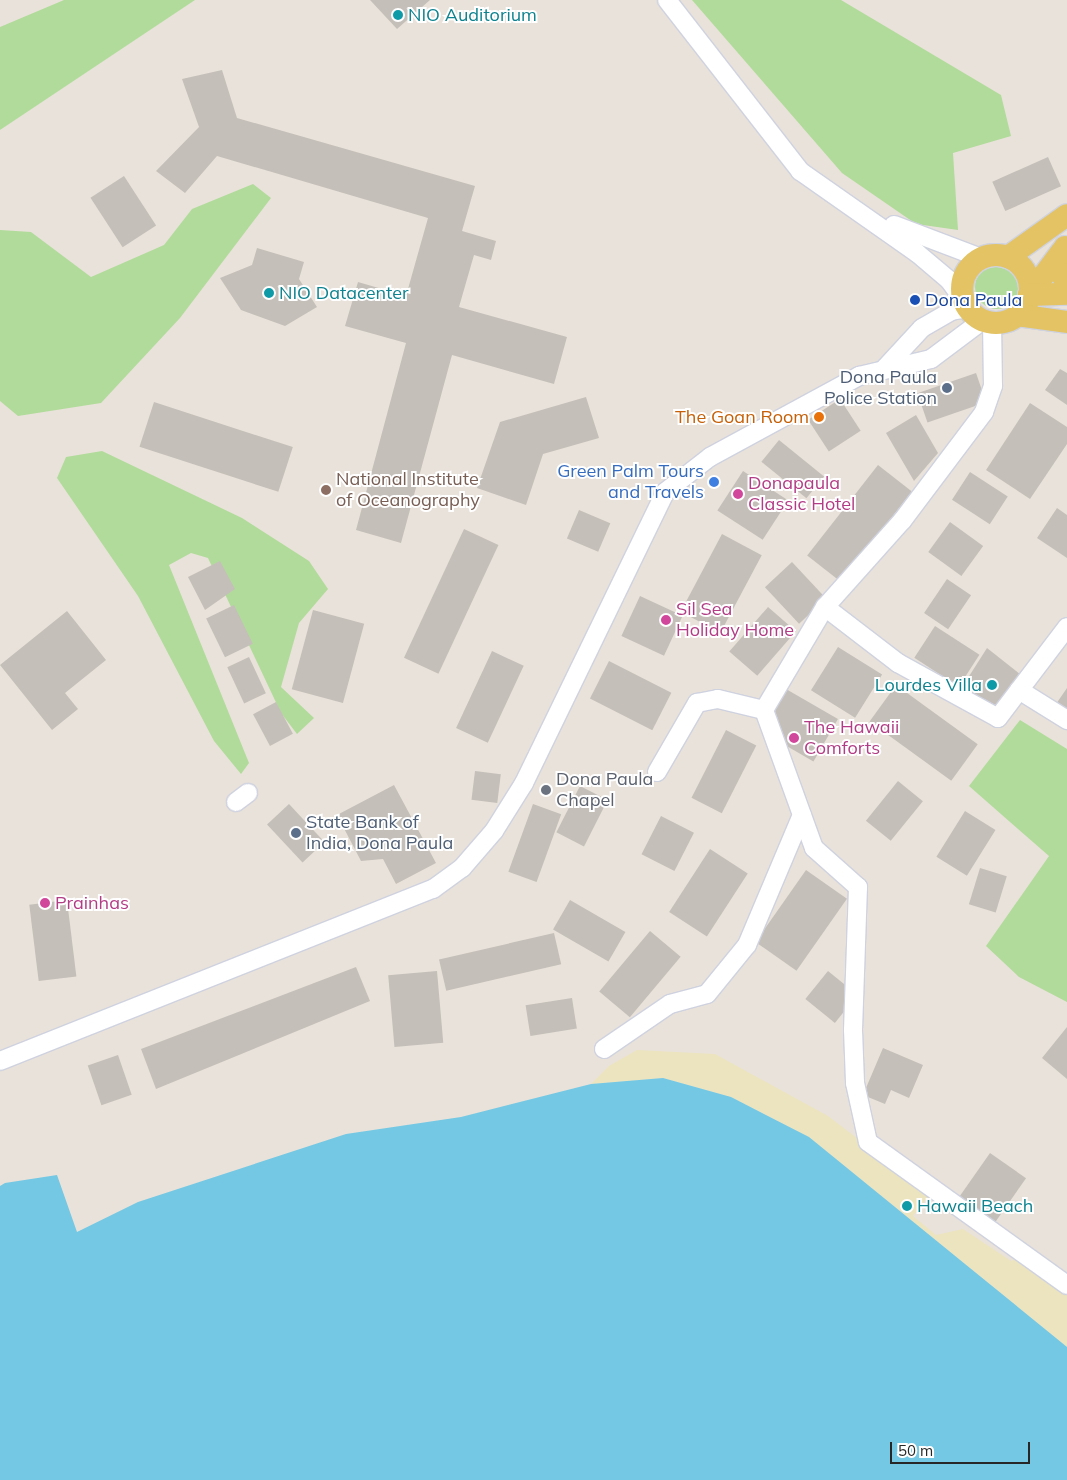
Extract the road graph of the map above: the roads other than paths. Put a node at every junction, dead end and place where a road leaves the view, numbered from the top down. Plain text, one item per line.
1 (667, 0) edge
2 (800, 171) junction
3 (1067, 215) edge
4 (1064, 248) edge
5 (1008, 257) junction
6 (981, 258) junction
7 (1067, 284) edge
8 (1067, 294) edge
9 (1029, 295) junction
10 (977, 313) junction
11 (1017, 315) junction
12 (1067, 322) edge
13 (885, 368) junction
14 (825, 607) junction
15 (1067, 627) edge
16 (1019, 690) junction
17 (764, 710) junction
18 (1067, 720) edge
19 (657, 772) dead end
20 (802, 815) junction
21 (604, 1049) dead end
22 (0, 1061) edge
23 (1067, 1285) edge

1 - 2 street
2 - 6 street
2 - 10 street
3 - 5 main road
4 - 7 main road
4 - 9 main road
5 - 6 main road
5 - 9 main road
6 - 10 main road
8 - 9 main road
9 - 11 main road
10 - 11 main road
10 - 13 street
10 - 13 street
10 - 14 street
11 - 12 main road
13 - 22 street
14 - 16 street
14 - 17 street
15 - 16 street
16 - 18 street
17 - 19 street
17 - 20 street
20 - 21 street
20 - 23 street

